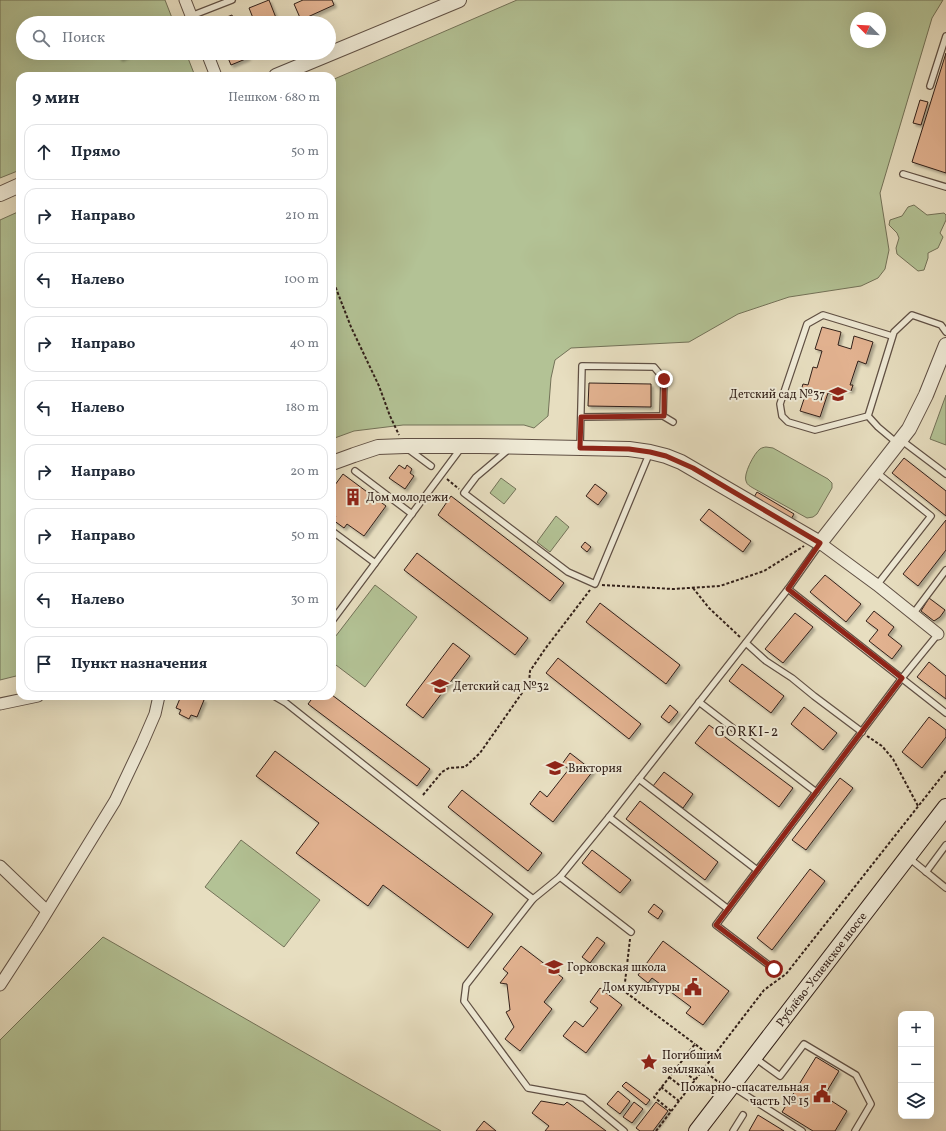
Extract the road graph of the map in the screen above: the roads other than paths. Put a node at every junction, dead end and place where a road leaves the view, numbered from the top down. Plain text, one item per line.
1 (185, 0) edge
2 (232, 0) edge
3 (459, 0) edge
4 (191, 16) edge
5 (201, 16) edge
6 (946, 36) edge
7 (336, 51) edge
8 (210, 60) edge
9 (315, 60) edge
10 (214, 72) edge
11 (286, 72) edge
12 (930, 86) dead end
13 (903, 174) dead end
14 (16, 187) edge
15 (946, 187) edge
16 (0, 194) edge
17 (946, 332) edge
18 (892, 336) junction
19 (946, 345) edge
20 (664, 416) junction
21 (868, 416) junction
22 (581, 417) junction
23 (673, 422) dead end
24 (900, 442) junction
25 (405, 446) junction
26 (463, 446) junction
27 (512, 447) junction
28 (580, 448) junction
29 (650, 452) junction
30 (336, 462) edge
31 (431, 466) dead end
32 (355, 471) dead end
33 (876, 472) junction
34 (946, 474) edge
35 (412, 514) junction
36 (336, 534) edge
37 (815, 541) junction
38 (375, 563) junction
39 (946, 570) edge
40 (877, 585) junction
41 (788, 589) junction
42 (913, 614) junction
43 (336, 616) edge
44 (938, 634) joint
45 (746, 642) junction
46 (902, 678) junction
47 (19, 700) edge
48 (158, 700) edge
49 (281, 700) edge
50 (699, 702) junction
51 (0, 704) edge
52 (946, 713) edge
53 (862, 732) junction
54 (639, 779) junction
55 (816, 792) junction
56 (946, 807) edge
57 (609, 817) junction
58 (946, 845) edge
59 (908, 857) junction
60 (0, 866) edge
61 (757, 870) junction
62 (926, 872) junction
63 (560, 877) junction
64 (946, 888) edge
65 (533, 899) junction
66 (728, 909) junction
67 (47, 911) junction
68 (631, 932) road end
69 (774, 969) dead end
70 (0, 985) edge
71 (754, 1056) junction
72 (726, 1084) junction
73 (742, 1115) dead end
74 (624, 1131) edge
75 (697, 1131) edge
76 (733, 1131) edge
77 (802, 1131) edge
78 (855, 1131) edge

1 - 4 street
2 - 5 lane
3 - 7 street
6 - 12 lane
8 - 10 street
9 - 11 street
13 - 15 lane
14 - 16 street
17 - 18 lane
18 - 21 lane
18 - 21 lane
19 - 24 street
20 - 22 lane
20 - 22 lane
20 - 23 lane
21 - 24 lane
22 - 28 lane
24 - 33 street
24 - 34 lane
25 - 26 street
25 - 30 street
25 - 31 lane
26 - 27 street
26 - 35 lane
27 - 28 street
27 - 29 lane
28 - 29 street
29 - 37 street
32 - 35 lane
33 - 37 street
33 - 40 lane
35 - 38 lane
36 - 38 lane
37 - 40 street
37 - 41 lane
38 - 43 lane
39 - 42 lane
40 - 42 street
41 - 45 lane
41 - 46 lane
42 - 44 street
44 - 46 lane
45 - 50 lane
45 - 53 lane
46 - 52 lane
46 - 53 lane
47 - 51 street
48 - 67 street
49 - 65 lane
50 - 54 lane
50 - 55 lane
53 - 55 lane
54 - 57 lane
54 - 61 lane
55 - 61 lane
56 - 59 main road, Рублёво-Успенское шоссе
57 - 63 lane
57 - 66 lane
58 - 62 lane
59 - 62 lane
59 - 71 main road, Рублёво-Успенское шоссе
60 - 67 street
61 - 66 lane
62 - 64 lane
63 - 65 lane
63 - 68 lane
65 - 74 lane
66 - 69 lane
67 - 70 street
71 - 72 main road, Рублёво-Успенское шоссе
71 - 78 lane
72 - 75 main road, Рублёво-Успенское шоссе
72 - 77 lane
73 - 76 lane

